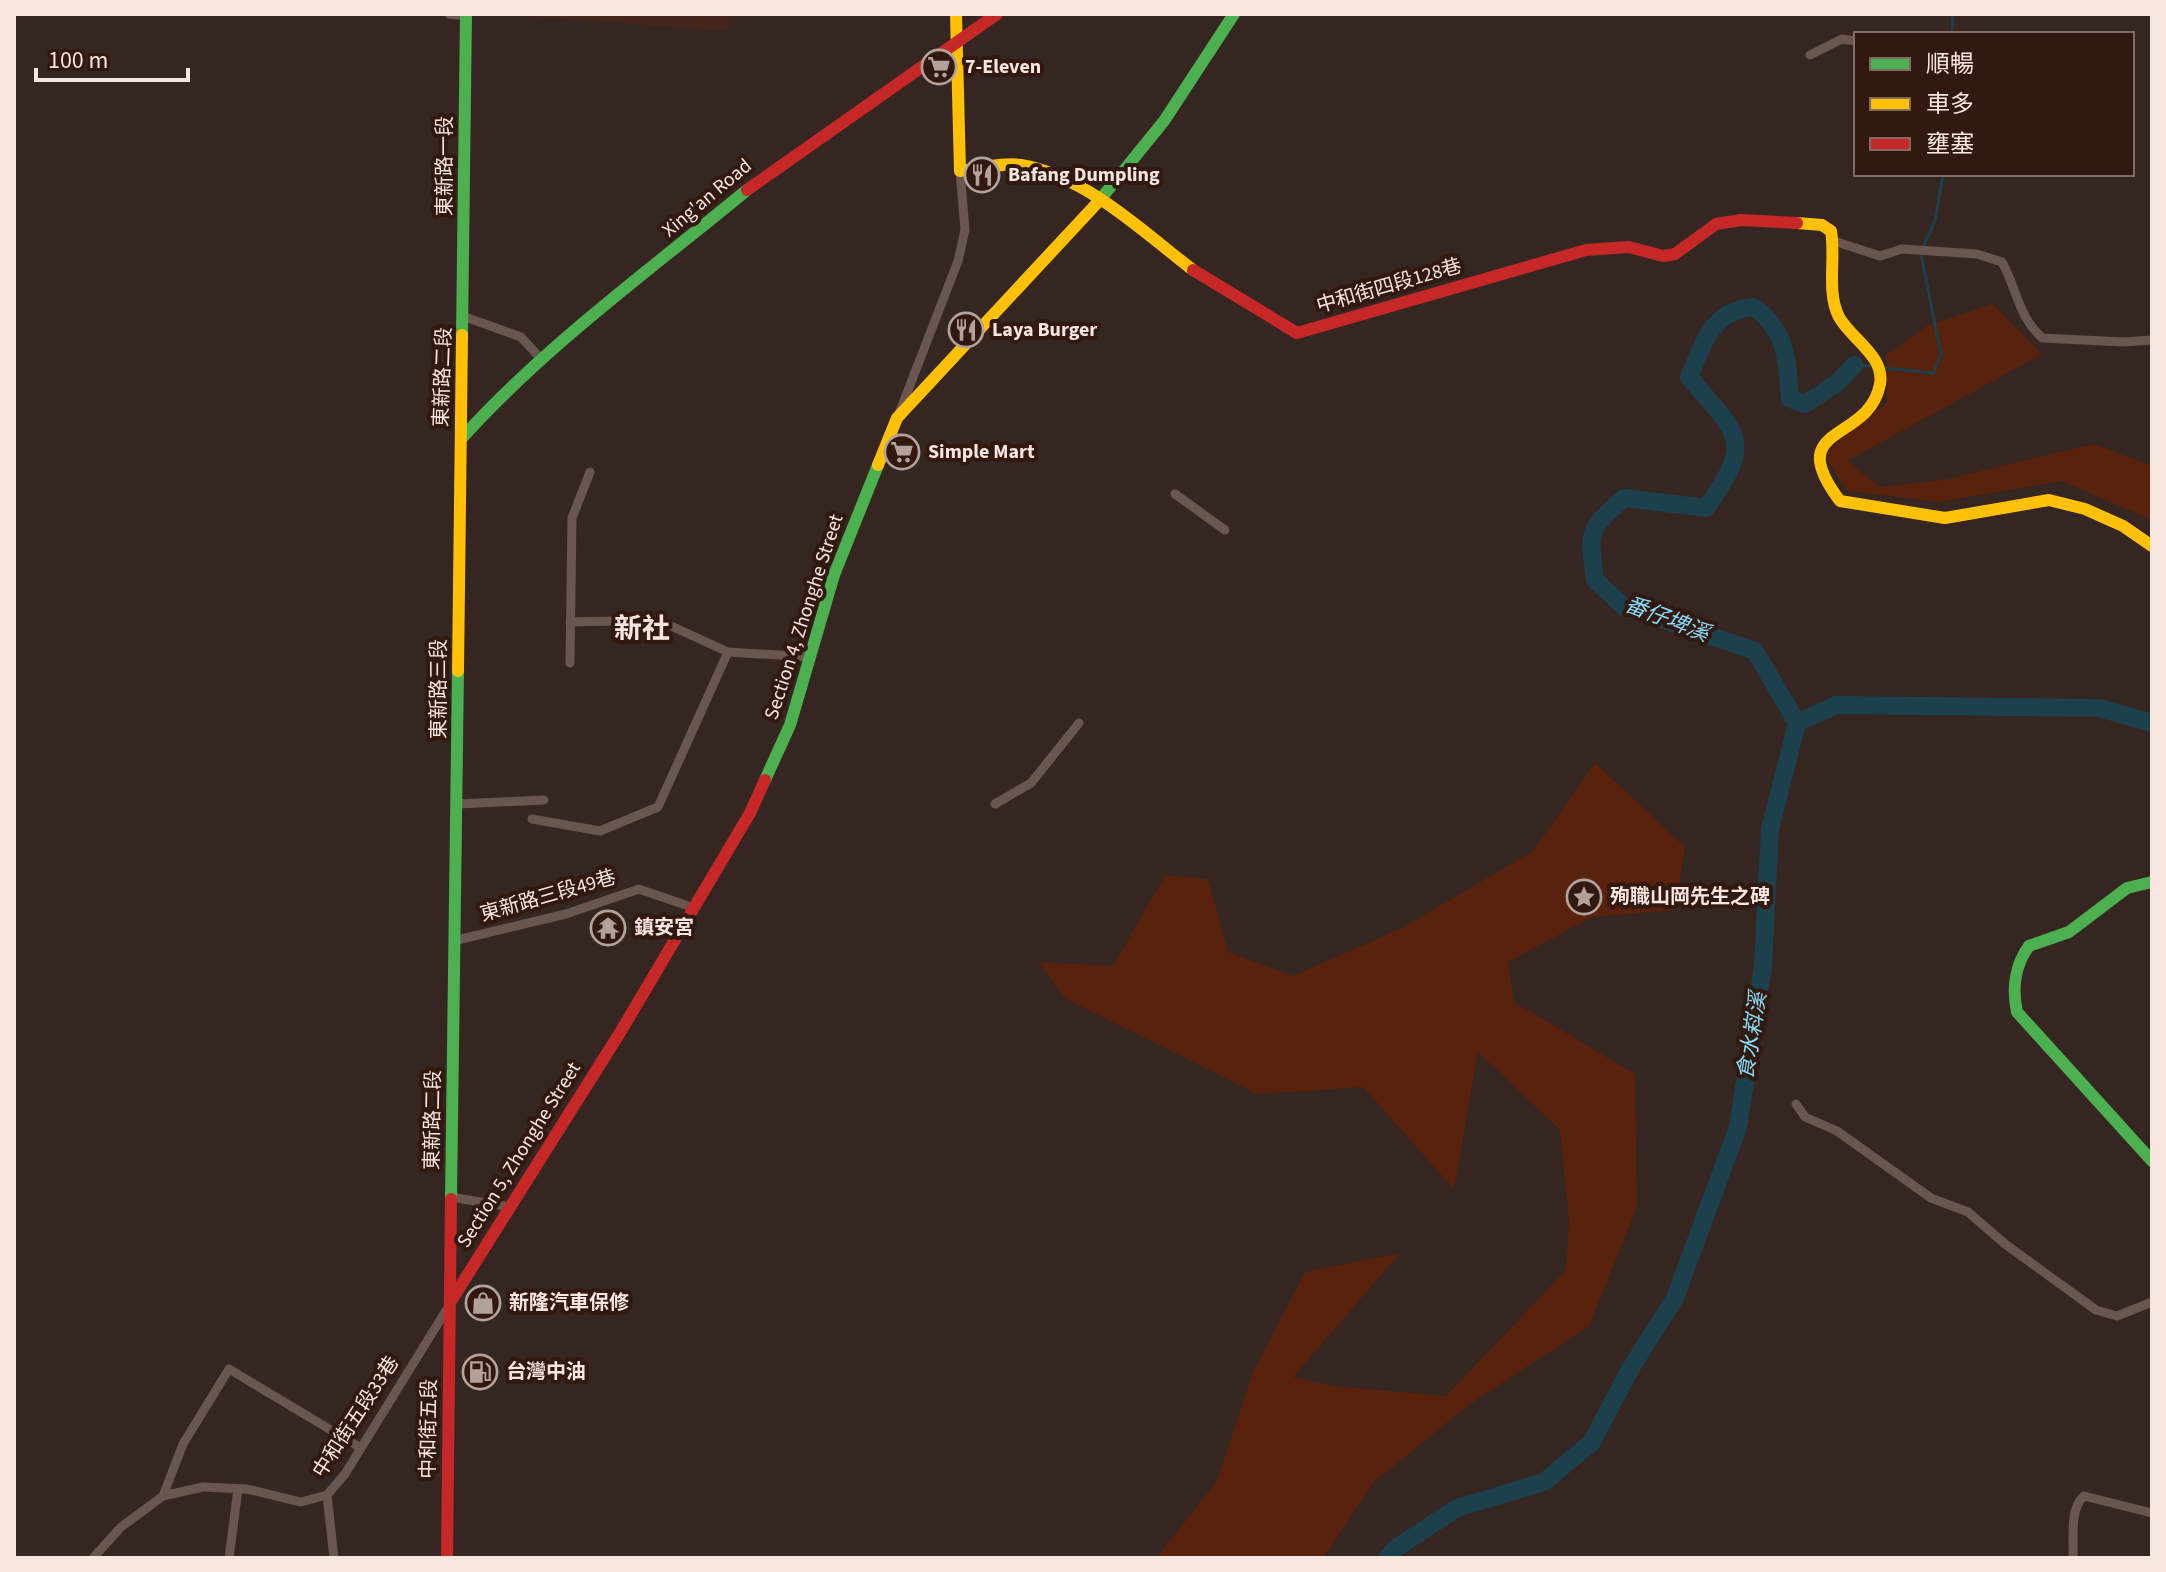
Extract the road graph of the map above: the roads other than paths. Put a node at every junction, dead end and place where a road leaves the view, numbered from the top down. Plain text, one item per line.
1 (449, 14) edge
2 (956, 14) edge
3 (997, 14) edge
4 (1234, 14) edge
5 (466, 15) edge
6 (1854, 41) edge
7 (958, 44) junction
8 (1810, 55) dead end
9 (960, 171) junction
10 (1100, 200) junction
11 (1834, 241) junction
12 (465, 317) junction
13 (2152, 340) edge
14 (541, 359) junction
15 (897, 418) junction
16 (462, 438) junction
17 (590, 472) dead end
18 (1175, 494) dead end
19 (1225, 530) dead end
20 (2152, 546) edge
21 (570, 622) junction
22 (728, 652) junction
23 (811, 657) junction
24 (570, 663) dead end
25 (1079, 723) dead end
26 (544, 800) dead end
27 (459, 804) junction
28 (995, 804) dead end
29 (532, 819) dead end
30 (2152, 882) edge
31 (694, 908) junction
32 (457, 940) junction
33 (621, 1031) joint
34 (1796, 1104) dead end
35 (2152, 1161) edge
36 (451, 1197) junction
37 (510, 1207) junction
38 (451, 1301) junction
39 (2152, 1302) edge
40 (361, 1448) junction
41 (238, 1489) junction
42 (327, 1495) junction
43 (163, 1496) junction
44 (2152, 1513) edge
45 (93, 1558) edge
46 (229, 1558) edge
47 (334, 1558) edge
48 (447, 1558) edge
49 (2073, 1558) edge

1 - 5 street
2 - 7 street
3 - 7 street, Xing'an Road
4 - 10 street, Section 4, Zhonghe Street
5 - 12 street, 東新路一段
6 - 8 street
7 - 9 street
7 - 14 street, Xing'an Road
9 - 10 street, 中和街四段128巷
9 - 15 street
10 - 11 street, 中和街四段128巷
10 - 15 street, Section 4, Zhonghe Street
11 - 13 street
11 - 20 street
12 - 14 street
12 - 16 street, 東新路二段
14 - 16 street, Xing'an Road
15 - 23 street, Section 4, Zhonghe Street
16 - 27 street, 東新路三段
17 - 21 street
18 - 19 street
21 - 22 street
21 - 24 street
22 - 23 street
22 - 29 street
23 - 31 street, Section 4, Zhonghe Street
25 - 28 street
26 - 27 street
27 - 32 street, 東新路三段
30 - 35 street
31 - 32 street, 東新路三段49巷
31 - 33 street, Section 4, Zhonghe Street
32 - 36 street, 東新路二段
33 - 37 street, Section 5, Zhonghe Street
34 - 39 street
36 - 37 street
36 - 38 street, 東新路二段
37 - 38 street, Section 5, Zhonghe Street
38 - 40 street, 中和街五段33巷
38 - 48 street, 中和街五段
40 - 42 street, 中和街五段33巷
40 - 43 street
41 - 42 street, 中和街五段33巷
41 - 43 street, 中和街五段33巷
41 - 46 street
42 - 47 street
43 - 45 street, 中和街五段33巷
44 - 49 street

